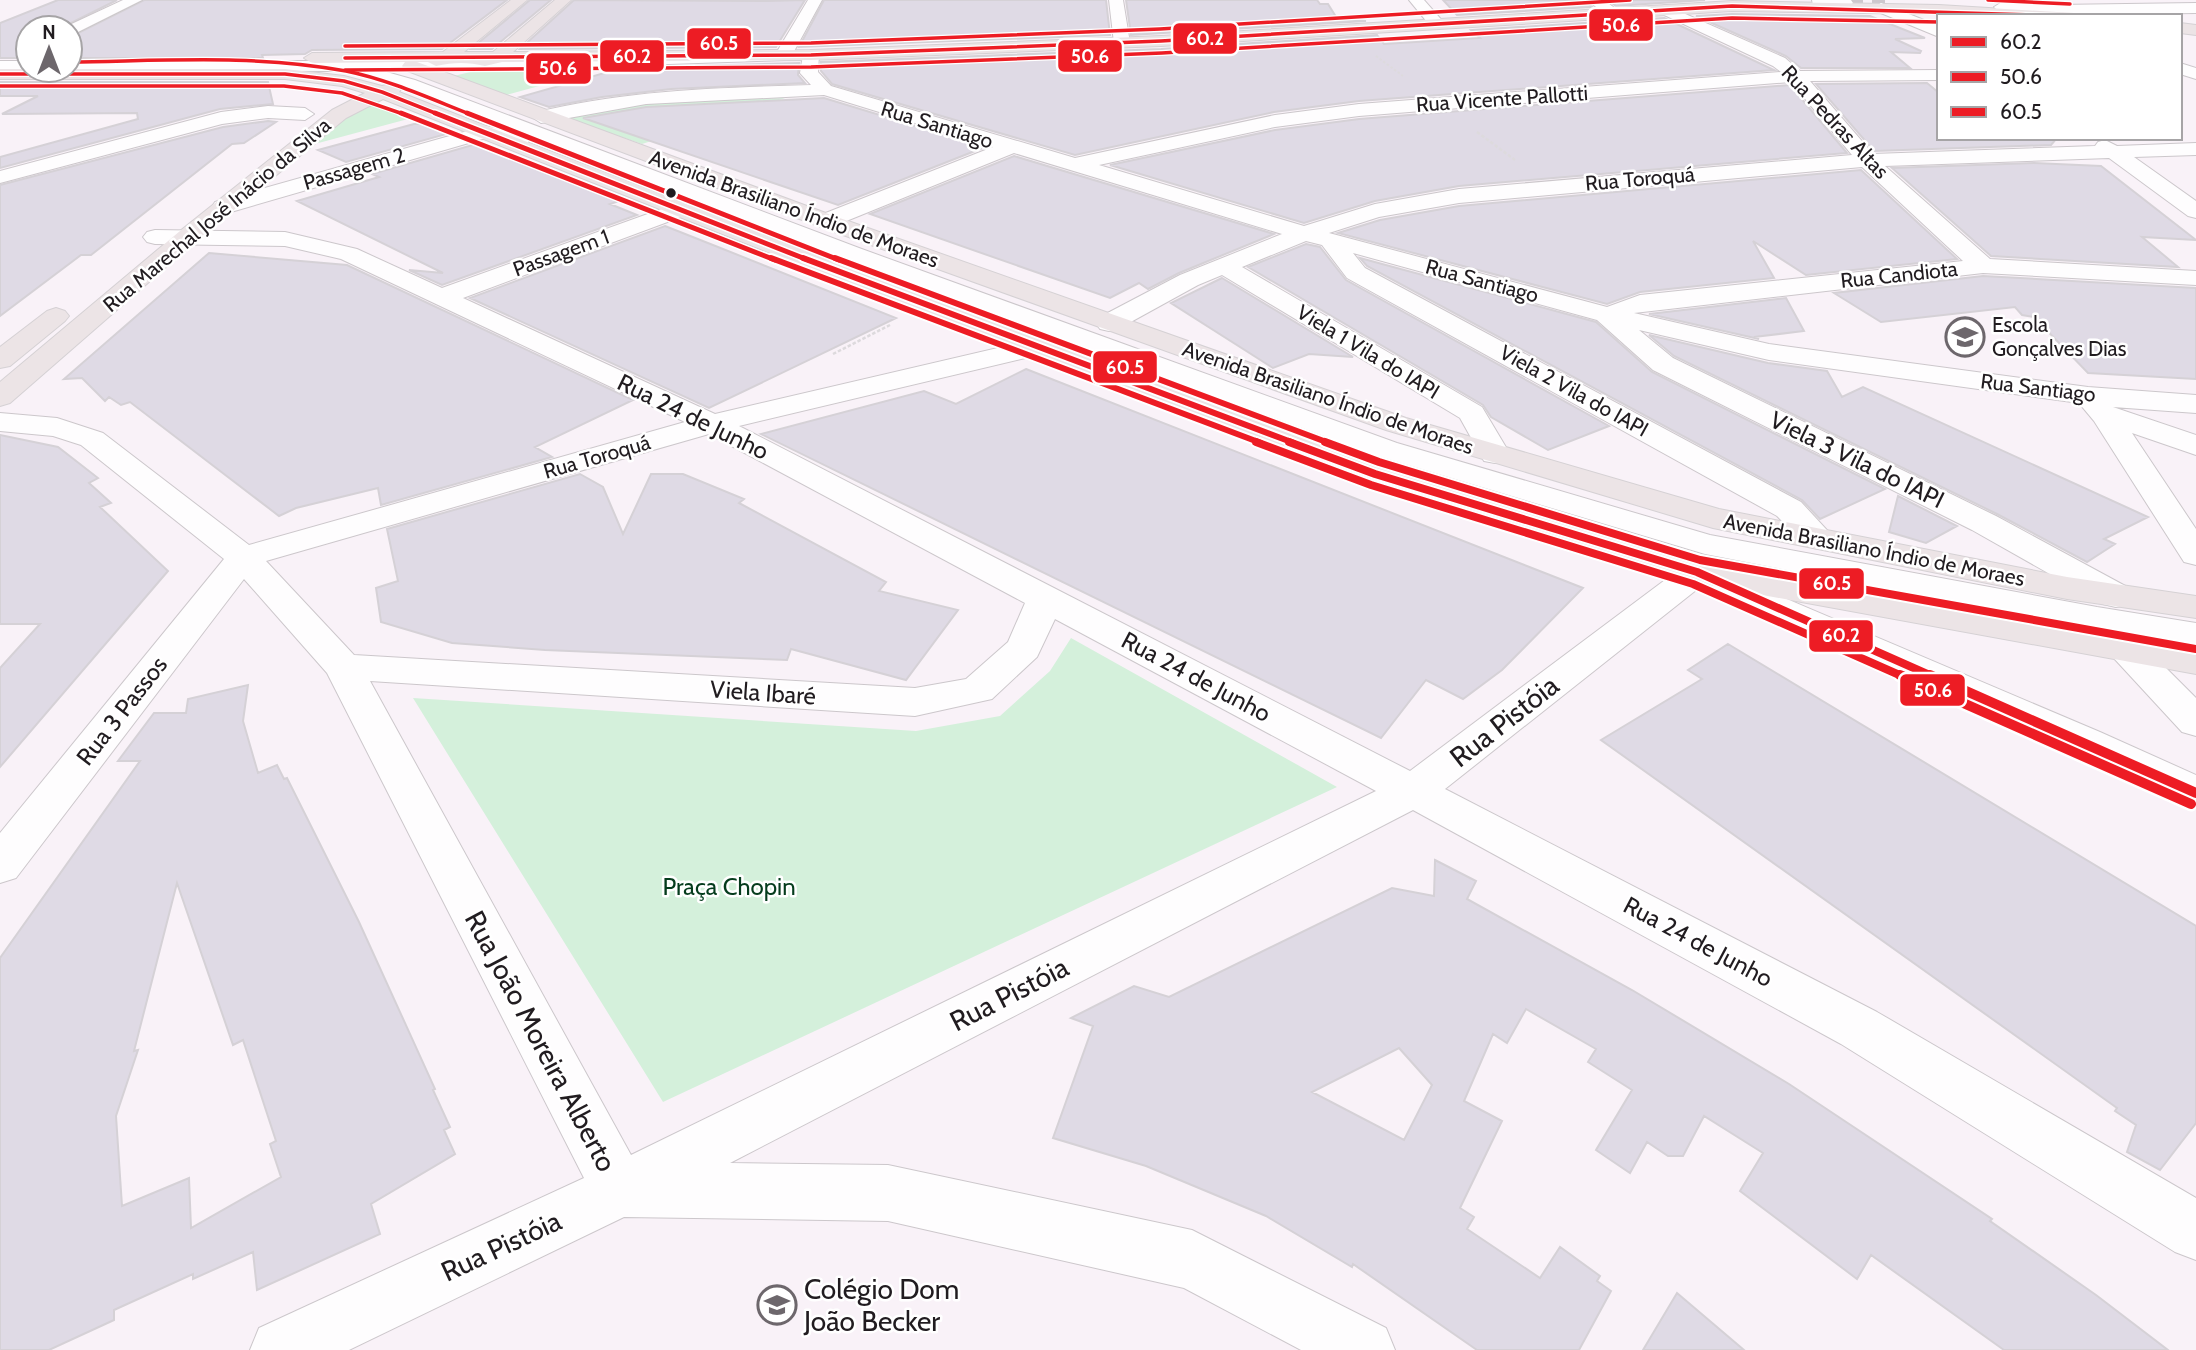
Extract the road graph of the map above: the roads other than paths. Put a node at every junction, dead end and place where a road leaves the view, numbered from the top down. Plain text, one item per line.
1 (135, 0) edge
2 (520, 0) edge
3 (564, 0) edge
4 (815, 0) edge
5 (1116, 0) edge
6 (1416, 0) edge
7 (1594, 0) edge
8 (1986, 0) edge
9 (2032, 0) edge
10 (1818, 2) dead end
11 (1846, 3) dead end
12 (1927, 3) dead end
13 (1883, 6) junction
14 (2196, 8) edge
15 (1665, 9) junction
16 (2007, 10) junction
17 (1613, 13) junction
18 (2063, 14) edge
19 (84, 24) edge
20 (1438, 25) junction
21 (1937, 31) edge
22 (1122, 43) junction
23 (785, 55) junction
24 (811, 55) junction
25 (367, 58) junction
26 (446, 58) junction
27 (495, 58) junction
28 (84, 60) edge
29 (1, 65) edge
30 (84, 66) edge
31 (468, 66) junction
32 (349, 67) junction
33 (410, 75) junction
34 (1937, 75) edge
35 (435, 76) junction
36 (1796, 76) junction
37 (384, 84) junction
38 (362, 86) junction
39 (825, 90) junction
40 (305, 114) junction
41 (541, 117) junction
42 (485, 132) junction
43 (2104, 145) edge
44 (1010, 147) junction
45 (2196, 149) edge
46 (591, 153) junction
47 (1867, 160) junction
48 (1070, 165) junction
49 (0, 177) edge
50 (223, 207) junction
51 (681, 209) junction
52 (2196, 211) edge
53 (826, 221) junction
54 (188, 236) junction
55 (155, 237) junction
56 (1317, 237) junction
57 (124, 261) dead end
58 (1224, 266) junction
59 (1983, 267) junction
60 (2196, 278) edge
61 (442, 297) junction
62 (72, 303) dead end
63 (1605, 314) junction
64 (1108, 323) junction
65 (1036, 347) junction
66 (0, 360) edge
67 (1204, 384) junction
68 (0, 397) edge
69 (2196, 404) edge
70 (2097, 406) junction
71 (0, 422) edge
72 (712, 424) junction
73 (1396, 424) junction
74 (2196, 446) edge
75 (1495, 454) junction
76 (1375, 474) junction
77 (1819, 541) junction
78 (2196, 555) edge
79 (243, 557) junction
80 (1697, 572) junction
81 (2067, 588) joint
82 (1045, 598) junction
83 (2196, 607) edge
84 (2106, 608) junction
85 (2196, 635) edge
86 (2126, 650) junction
87 (2196, 660) edge
88 (343, 667) junction
89 (432, 673) junction
90 (368, 713) junction
91 (2196, 722) edge
92 (1413, 791) junction
93 (2196, 793) edge
94 (0, 865) edge
95 (620, 1190) junction
96 (2196, 1231) edge
97 (281, 1350) edge
98 (1364, 1350) edge

1 - 19 street
2 - 26 main road
3 - 27 main road
4 - 23 street
5 - 22 street
6 - 20 street
7 - 17 street
8 - 16 street
9 - 18 street
10 - 11 street
12 - 13 street
13 - 15 main road
13 - 16 main road
13 - 21 street
14 - 18 street
15 - 17 main road
15 - 36 street, Rua Pedras Altas
16 - 18 main road
17 - 20 main road
20 - 22 main road
22 - 24 main road
23 - 24 main road
23 - 27 main road
23 - 31 street
24 - 39 street
25 - 26 main road
25 - 28 main road
25 - 33 main road
26 - 27 main road
26 - 33 main road
27 - 31 main road
29 - 38 main road, Avenida Brasiliano Índio de Moraes
30 - 32 street
31 - 33 street
31 - 35 main road
32 - 33 street
32 - 37 street
33 - 35 main road
33 - 37 street
33 - 46 street
34 - 36 street, Rua Vicente Pallotti
35 - 41 main road, Avenida Brasiliano Índio de Moraes
36 - 47 street, Rua Pedras Altas
36 - 48 street, Rua Vicente Pallotti
37 - 38 main road, Avenida Brasiliano Índio de Moraes
37 - 42 main road, Avenida Brasiliano Índio de Moraes
37 - 50 main road, Rua Marechal José Inácio da Silva
38 - 40 main road, Rua Marechal José Inácio da Silva
39 - 41 street, Rua Santiago
39 - 44 street, Rua Santiago
40 - 49 street
40 - 55 main road, Rua Marechal José Inácio da Silva
41 - 46 street
41 - 53 main road, Avenida Brasiliano Índio de Moraes
42 - 46 street
42 - 50 street, Passagem 2
42 - 51 main road, Avenida Brasiliano Índio de Moraes
43 - 45 street, Rua Toroquá
43 - 47 street, Rua Toroquá
43 - 52 street
44 - 48 street, Rua Santiago
44 - 53 street
46 - 67 street
47 - 56 street, Rua Toroquá
47 - 59 street, Rua Pedras Altas
48 - 56 street, Rua Santiago
50 - 54 main road, Rua Marechal José Inácio da Silva
51 - 61 street, Passagem 1
51 - 65 main road, Avenida Brasiliano Índio de Moraes
53 - 64 main road, Avenida Brasiliano Índio de Moraes
54 - 55 street, Rua 24 de Junho
54 - 61 street, Rua 24 de Junho
54 - 68 main road, Rua Marechal José Inácio da Silva
55 - 57 main road, Rua Marechal José Inácio da Silva
56 - 58 street, Rua Toroquá
56 - 63 street, Rua Santiago
56 - 77 street, Viela 2 Vila do IAPI
58 - 64 street, Rua Toroquá
58 - 75 street, Viela 1 Vila do IAPI
59 - 60 street, Rua Candiota
59 - 63 street, Rua Candiota
61 - 72 street, Rua 24 de Junho
62 - 66 main road, Rua Marechal José Inácio da Silva
63 - 70 street, Rua Santiago
63 - 84 street, Viela 3 Vila do IAPI
64 - 73 main road, Avenida Brasiliano Índio de Moraes
65 - 72 street, Rua Toroquá
65 - 76 main road, Avenida Brasiliano Índio de Moraes
67 - 73 street
67 - 76 street
67 - 84 street
69 - 70 street, Rua Santiago
70 - 74 street
70 - 78 street
71 - 79 street, Rua João Moreira Alberto
72 - 79 street, Rua Toroquá
72 - 82 street, Rua 24 de Junho
73 - 75 main road, Avenida Brasiliano Índio de Moraes
75 - 77 main road, Avenida Brasiliano Índio de Moraes
76 - 80 main road, Avenida Brasiliano Índio de Moraes
77 - 81 main road, Avenida Brasiliano Índio de Moraes
79 - 88 street, Rua João Moreira Alberto
79 - 94 street, Rua 3 Passos
80 - 86 main road, Avenida Brasiliano Índio de Moraes
80 - 92 street, Rua Pistóia
80 - 93 street
81 - 84 street
82 - 89 street, Viela Ibaré
82 - 92 street, Rua 24 de Junho
83 - 84 main road
84 - 85 street
84 - 86 street
86 - 87 main road, Avenida Brasiliano Índio de Moraes
86 - 91 street
88 - 89 street, Viela Ibaré
88 - 90 street, Rua João Moreira Alberto
89 - 90 street
90 - 95 street, Rua João Moreira Alberto
92 - 95 street, Rua Pistóia
92 - 96 street, Rua 24 de Junho
95 - 97 street, Rua Pistóia
95 - 98 street, Rua João Moreira Alberto

